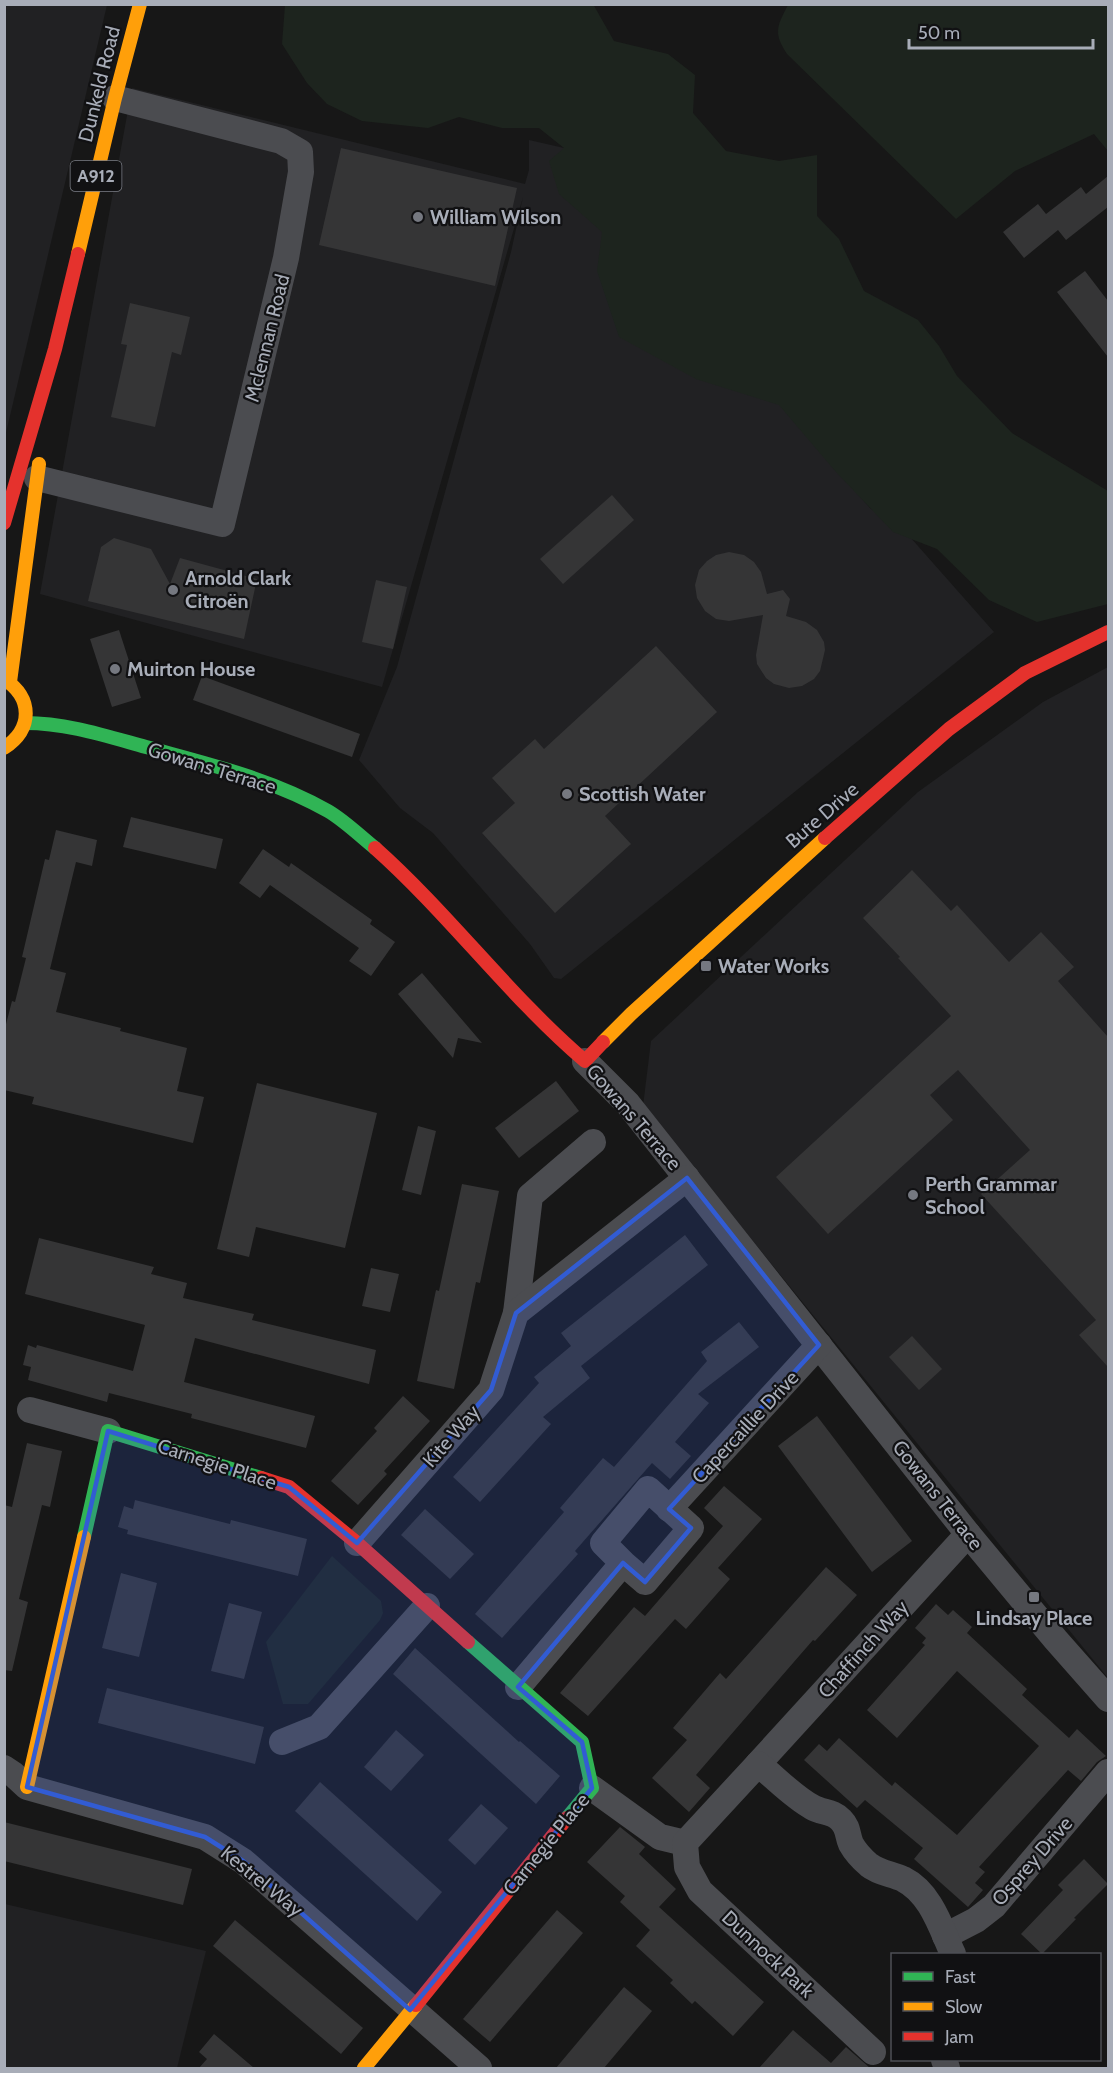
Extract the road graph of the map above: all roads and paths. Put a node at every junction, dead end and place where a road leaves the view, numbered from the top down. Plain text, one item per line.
1 (140, 4) edge
2 (115, 98) junction
3 (55, 349) junction
4 (39, 458) junction
5 (4, 523) edge
6 (1108, 632) edge
7 (7, 680) edge
8 (25, 723) junction
9 (4, 748) edge
10 (585, 1061) junction
11 (593, 1142) dead end
12 (687, 1178) junction
13 (516, 1313) junction
14 (819, 1345) junction
15 (30, 1410) dead end
16 (108, 1431) junction
17 (669, 1509) junction
18 (968, 1534) junction
19 (357, 1543) junction
20 (623, 1563) junction
21 (427, 1606) junction
22 (518, 1687) junction
23 (1108, 1699) edge
24 (282, 1742) dead end
25 (758, 1764) junction
26 (4, 1768) edge
27 (1108, 1772) edge
28 (27, 1787) junction
29 (592, 1788) junction
30 (685, 1843) junction
31 (949, 1946) edge
32 (410, 2010) junction
33 (873, 2052) dead end
34 (364, 2068) edge
35 (478, 2068) edge

1 - 2 street, Dunkeld Road / A912
2 - 3 street, Dunkeld Road / A912
2 - 4 street, Mclennan Road
3 - 4 street, Dunkeld Road / A912
3 - 5 street, Dunkeld Road / A912
4 - 7 street, Dunkeld Road / A912
6 - 10 street, Bute Drive
7 - 8 street, A912
8 - 9 street
8 - 10 street, Gowans Terrace
10 - 12 street, Gowans Terrace
11 - 13 street, Kite Way
12 - 13 street
12 - 14 street, Gowans Terrace
13 - 19 street, Kite Way
14 - 17 street, Capercaillie Drive
14 - 18 street, Gowans Terrace
15 - 16 street, Carnegie Place
16 - 19 street, Carnegie Place
16 - 28 street
17 - 20 street
17 - 20 street
18 - 23 street, Gowans Terrace
18 - 25 street, Chaffinch Way
19 - 21 street, Carnegie Place
20 - 22 street
21 - 22 street, Carnegie Place
21 - 24 street
22 - 29 street, Carnegie Place
25 - 30 street
25 - 31 street
26 - 28 street, Kestrel Way
27 - 31 street, Osprey Drive
28 - 32 street, Kestrel Way
29 - 30 street
29 - 32 street, Carnegie Place
30 - 33 street, Dunnock Park
32 - 34 street, Carnegie Place
32 - 35 street, Kestrel Way

